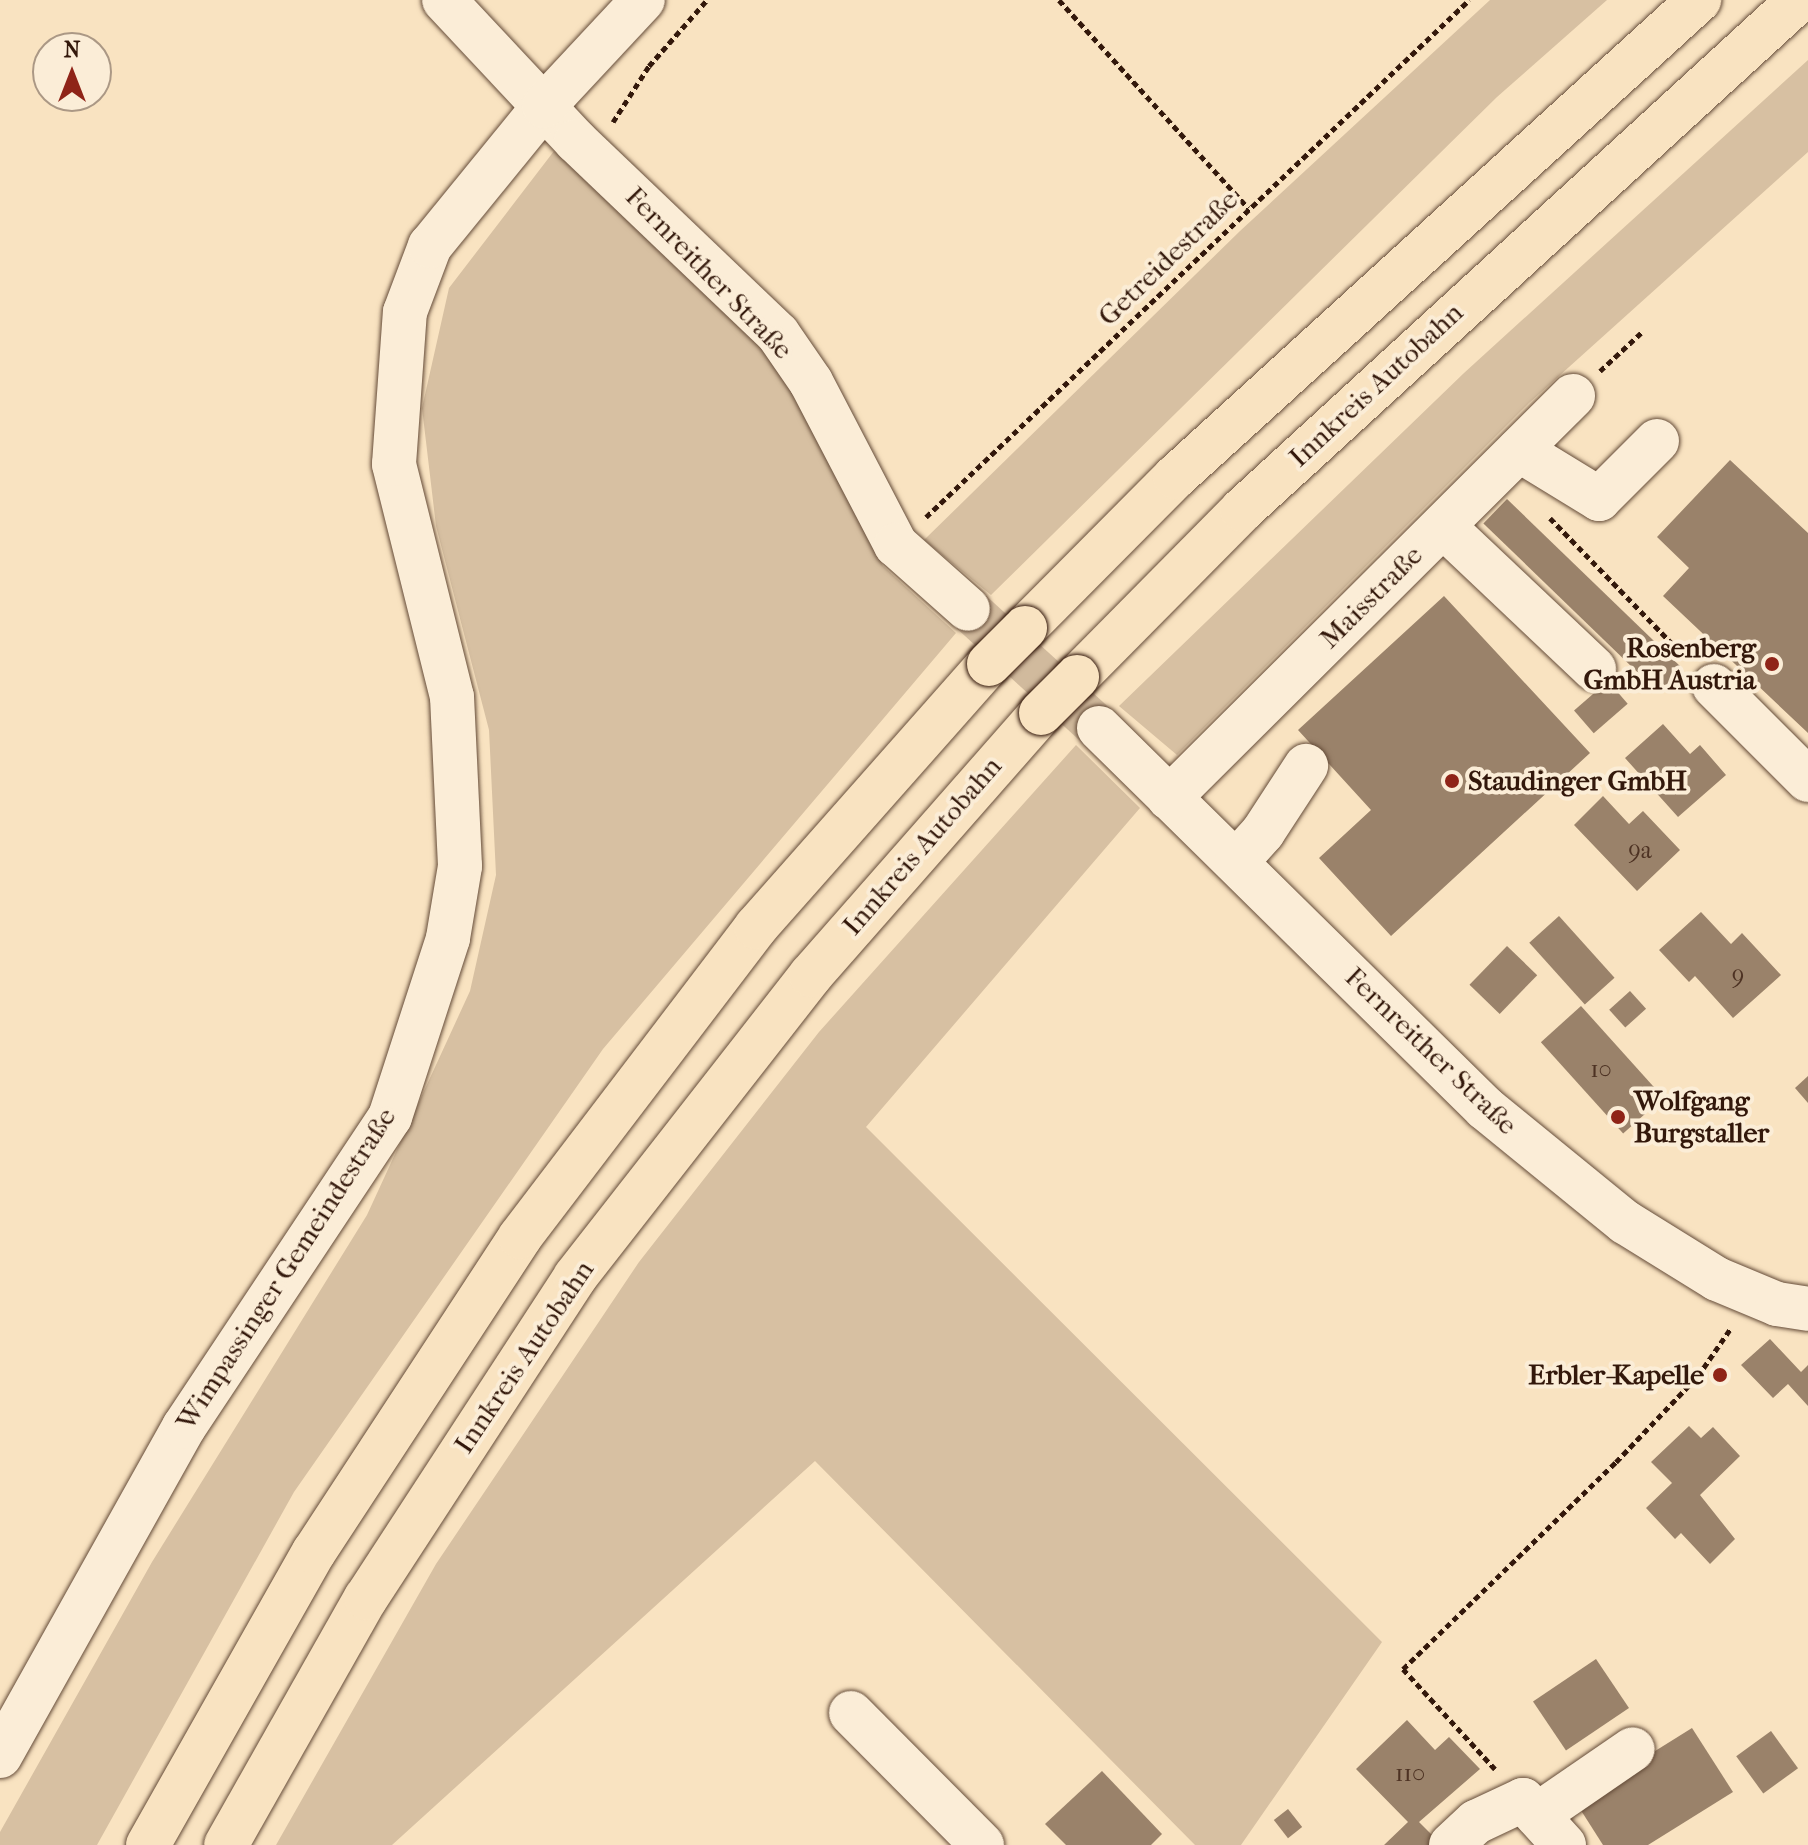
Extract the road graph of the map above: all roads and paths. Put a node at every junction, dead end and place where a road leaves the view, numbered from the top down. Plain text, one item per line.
1 (444, 0) edge
2 (643, 0) edge
3 (707, 0) edge
4 (1059, 0) edge
5 (1469, 0) edge
6 (1699, 0) edge
7 (1799, 0) edge
8 (544, 106) junction
9 (576, 141) junction
10 (1248, 208) junction
11 (1643, 331) dead end
12 (1573, 396) joint
13 (1657, 441) dead end
14 (1519, 450) junction
15 (1543, 512) dead end
16 (1443, 526) junction
17 (896, 545) junction
18 (968, 609) tunnel mouth
19 (1594, 669) dead end
20 (1714, 686) joint
21 (1099, 728) tunnel mouth
22 (1306, 766) dead end
23 (1808, 780) edge
24 (1169, 798) junction
25 (1237, 861) junction
26 (1755, 1294) junction
27 (1808, 1309) edge
28 (851, 1713) dead end
29 (1633, 1749) dead end
30 (0, 1756) edge
31 (1541, 1820) edge
32 (148, 1845) edge
33 (226, 1845) edge
34 (982, 1845) edge
35 (1451, 1845) edge

1 - 8 street, Fernreither Straße
2 - 8 street, Wimpassinger Gemeindestraße
3 - 9 path
4 - 10 path
5 - 10 path, Getreidestraße
6 - 32 highway, bridge
7 - 33 highway, Innkreis Autobahn, bridge
8 - 9 street, Fernreither Straße
8 - 30 street, Wimpassinger Gemeindestraße
9 - 17 street, Fernreither Straße
10 - 17 path, Getreidestraße
11 - 12 path
12 - 14 street, Maisstraße
13 - 14 street
14 - 16 street, Maisstraße
15 - 20 path
16 - 19 street
16 - 24 street, Maisstraße
17 - 18 street, Fernreither Straße
20 - 23 street
21 - 24 street, Fernreither Straße
22 - 25 street
24 - 25 street, Fernreither Straße
25 - 26 street, Fernreither Straße
26 - 27 street, Fernreither Straße
26 - 31 path
28 - 34 street
29 - 31 street
31 - 35 street

